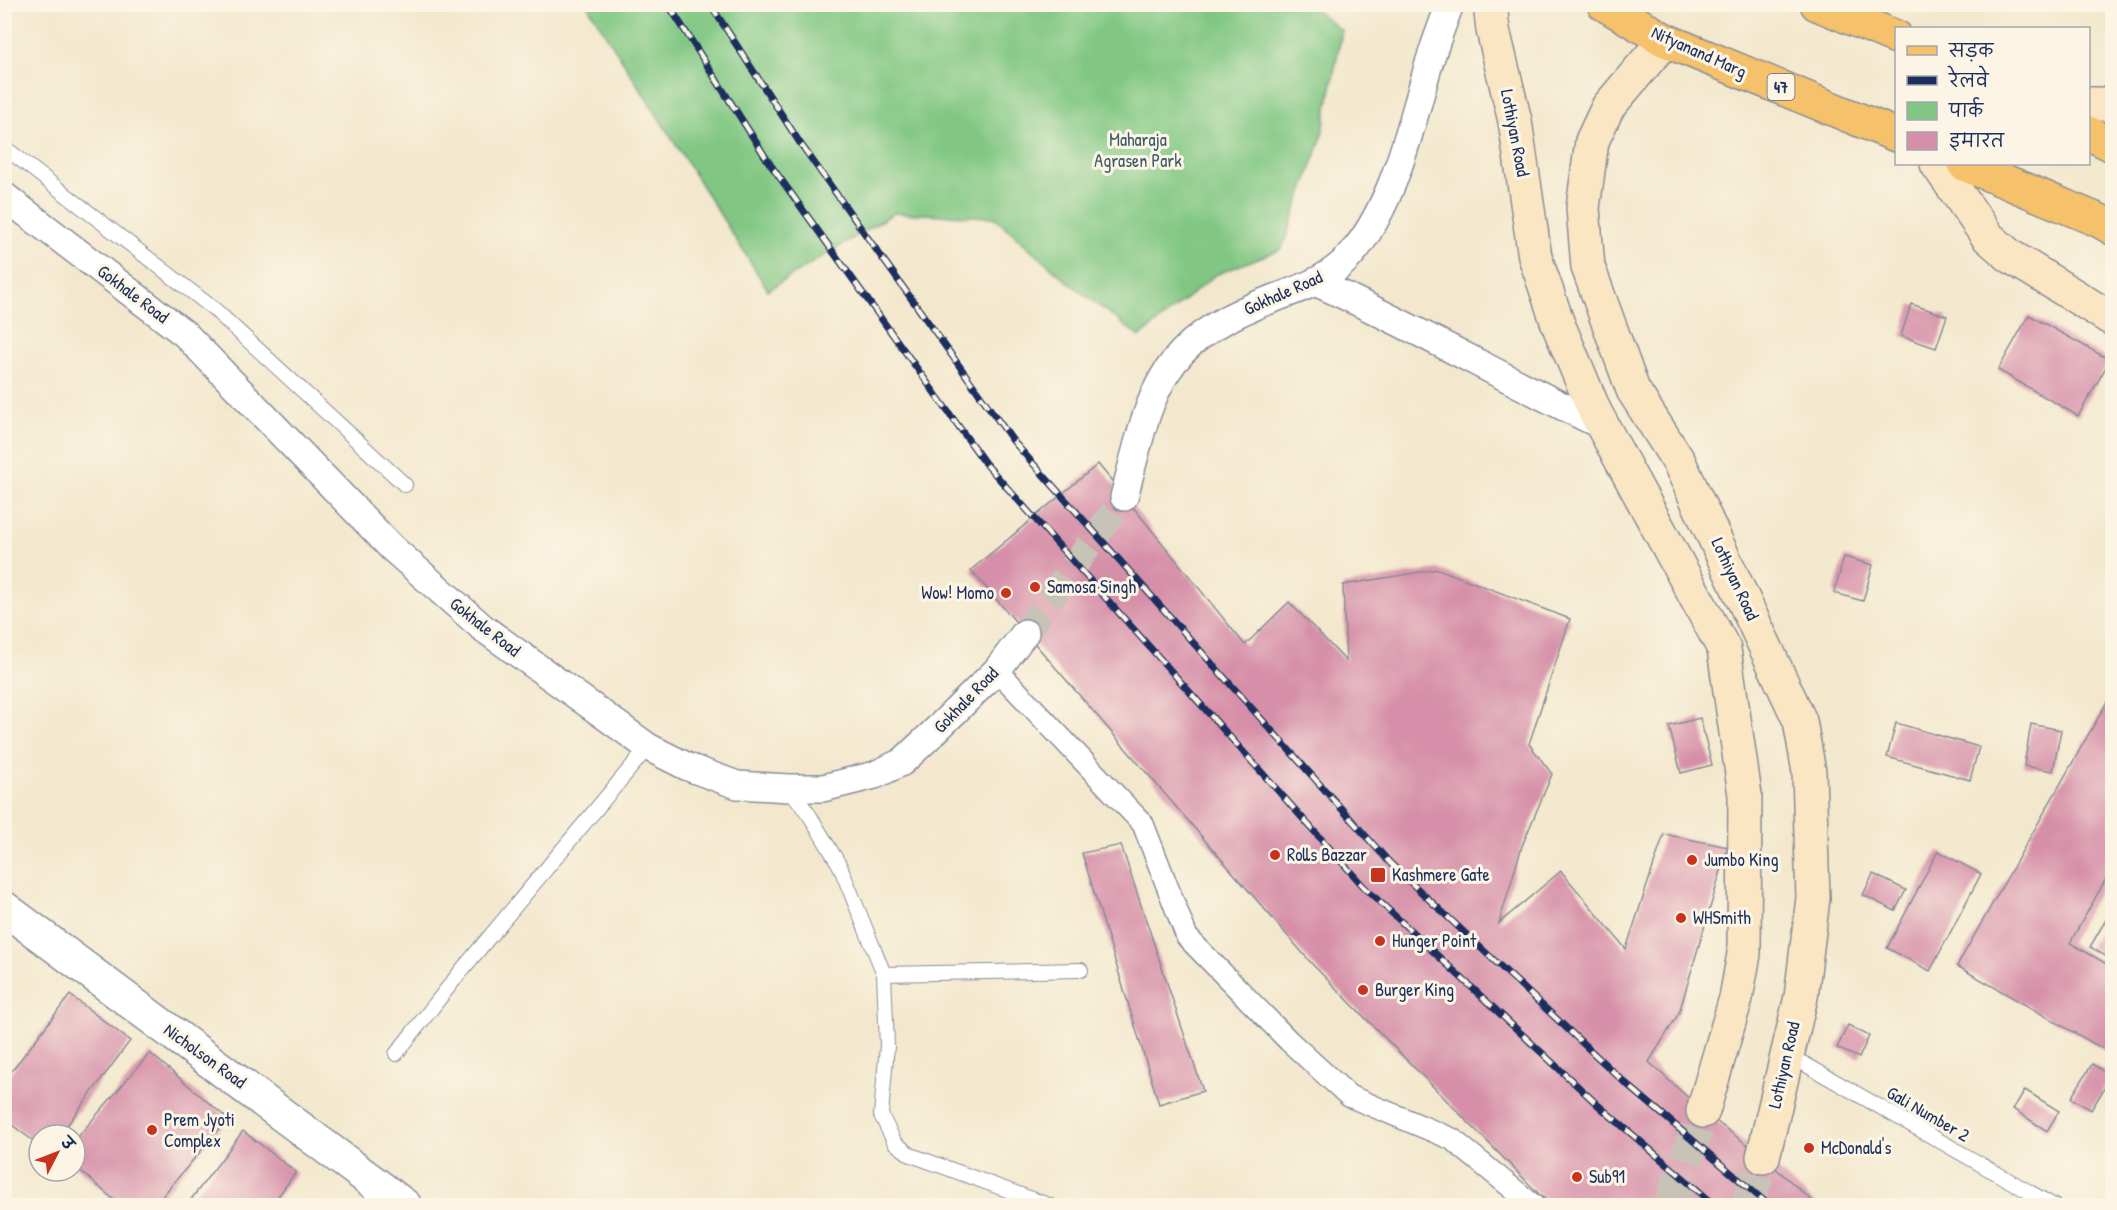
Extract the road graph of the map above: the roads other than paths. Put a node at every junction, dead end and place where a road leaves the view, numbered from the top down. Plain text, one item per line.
1 (1450, 4) edge
2 (1490, 4) edge
3 (1604, 4) edge
4 (1817, 4) edge
5 (1863, 13) edge
6 (1895, 36) edge
7 (1665, 40) junction
8 (2090, 104) edge
9 (2112, 104) edge
10 (2090, 134) edge
11 (1895, 135) edge
12 (2112, 145) edge
13 (4, 147) edge
14 (1938, 165) edge
15 (1966, 165) edge
16 (4, 196) edge
17 (2106, 224) edge
18 (1315, 282) junction
19 (2112, 318) edge
20 (1603, 426) junction
21 (405, 485) dead end
22 (1124, 496) tunnel mouth
23 (1025, 633) tunnel mouth
24 (997, 670) junction
25 (648, 747) junction
26 (789, 788) junction
27 (4, 908) edge
28 (1081, 970) dead end
29 (884, 974) junction
30 (1786, 1053) junction
31 (396, 1054) dead end
32 (1703, 1112) tunnel mouth
33 (1763, 1157) tunnel mouth
34 (405, 1206) edge
35 (1051, 1206) edge
36 (1534, 1206) edge
37 (2054, 1206) edge

1 - 18 street, Gokhale Road
2 - 20 main road, Lothiyan Road
3 - 7 main road, Nityanand Marg / 47
4 - 5 main road
5 - 6 main road
7 - 11 main road, Nityanand Marg / 47
7 - 30 main road, Lothiyan Road
8 - 9 main road
10 - 12 main road
13 - 21 lane
14 - 19 main road
15 - 17 main road
16 - 25 street, Gokhale Road
18 - 20 street
18 - 22 street, Gokhale Road
20 - 32 main road, Lothiyan Road
23 - 24 street, Gokhale Road
24 - 26 street, Gokhale Road
24 - 36 street
25 - 26 street, Gokhale Road
25 - 31 lane
26 - 29 lane
27 - 34 street, Nicholson Road
28 - 29 lane
29 - 35 lane
30 - 33 main road, Lothiyan Road
30 - 37 lane, Gali Number 2

